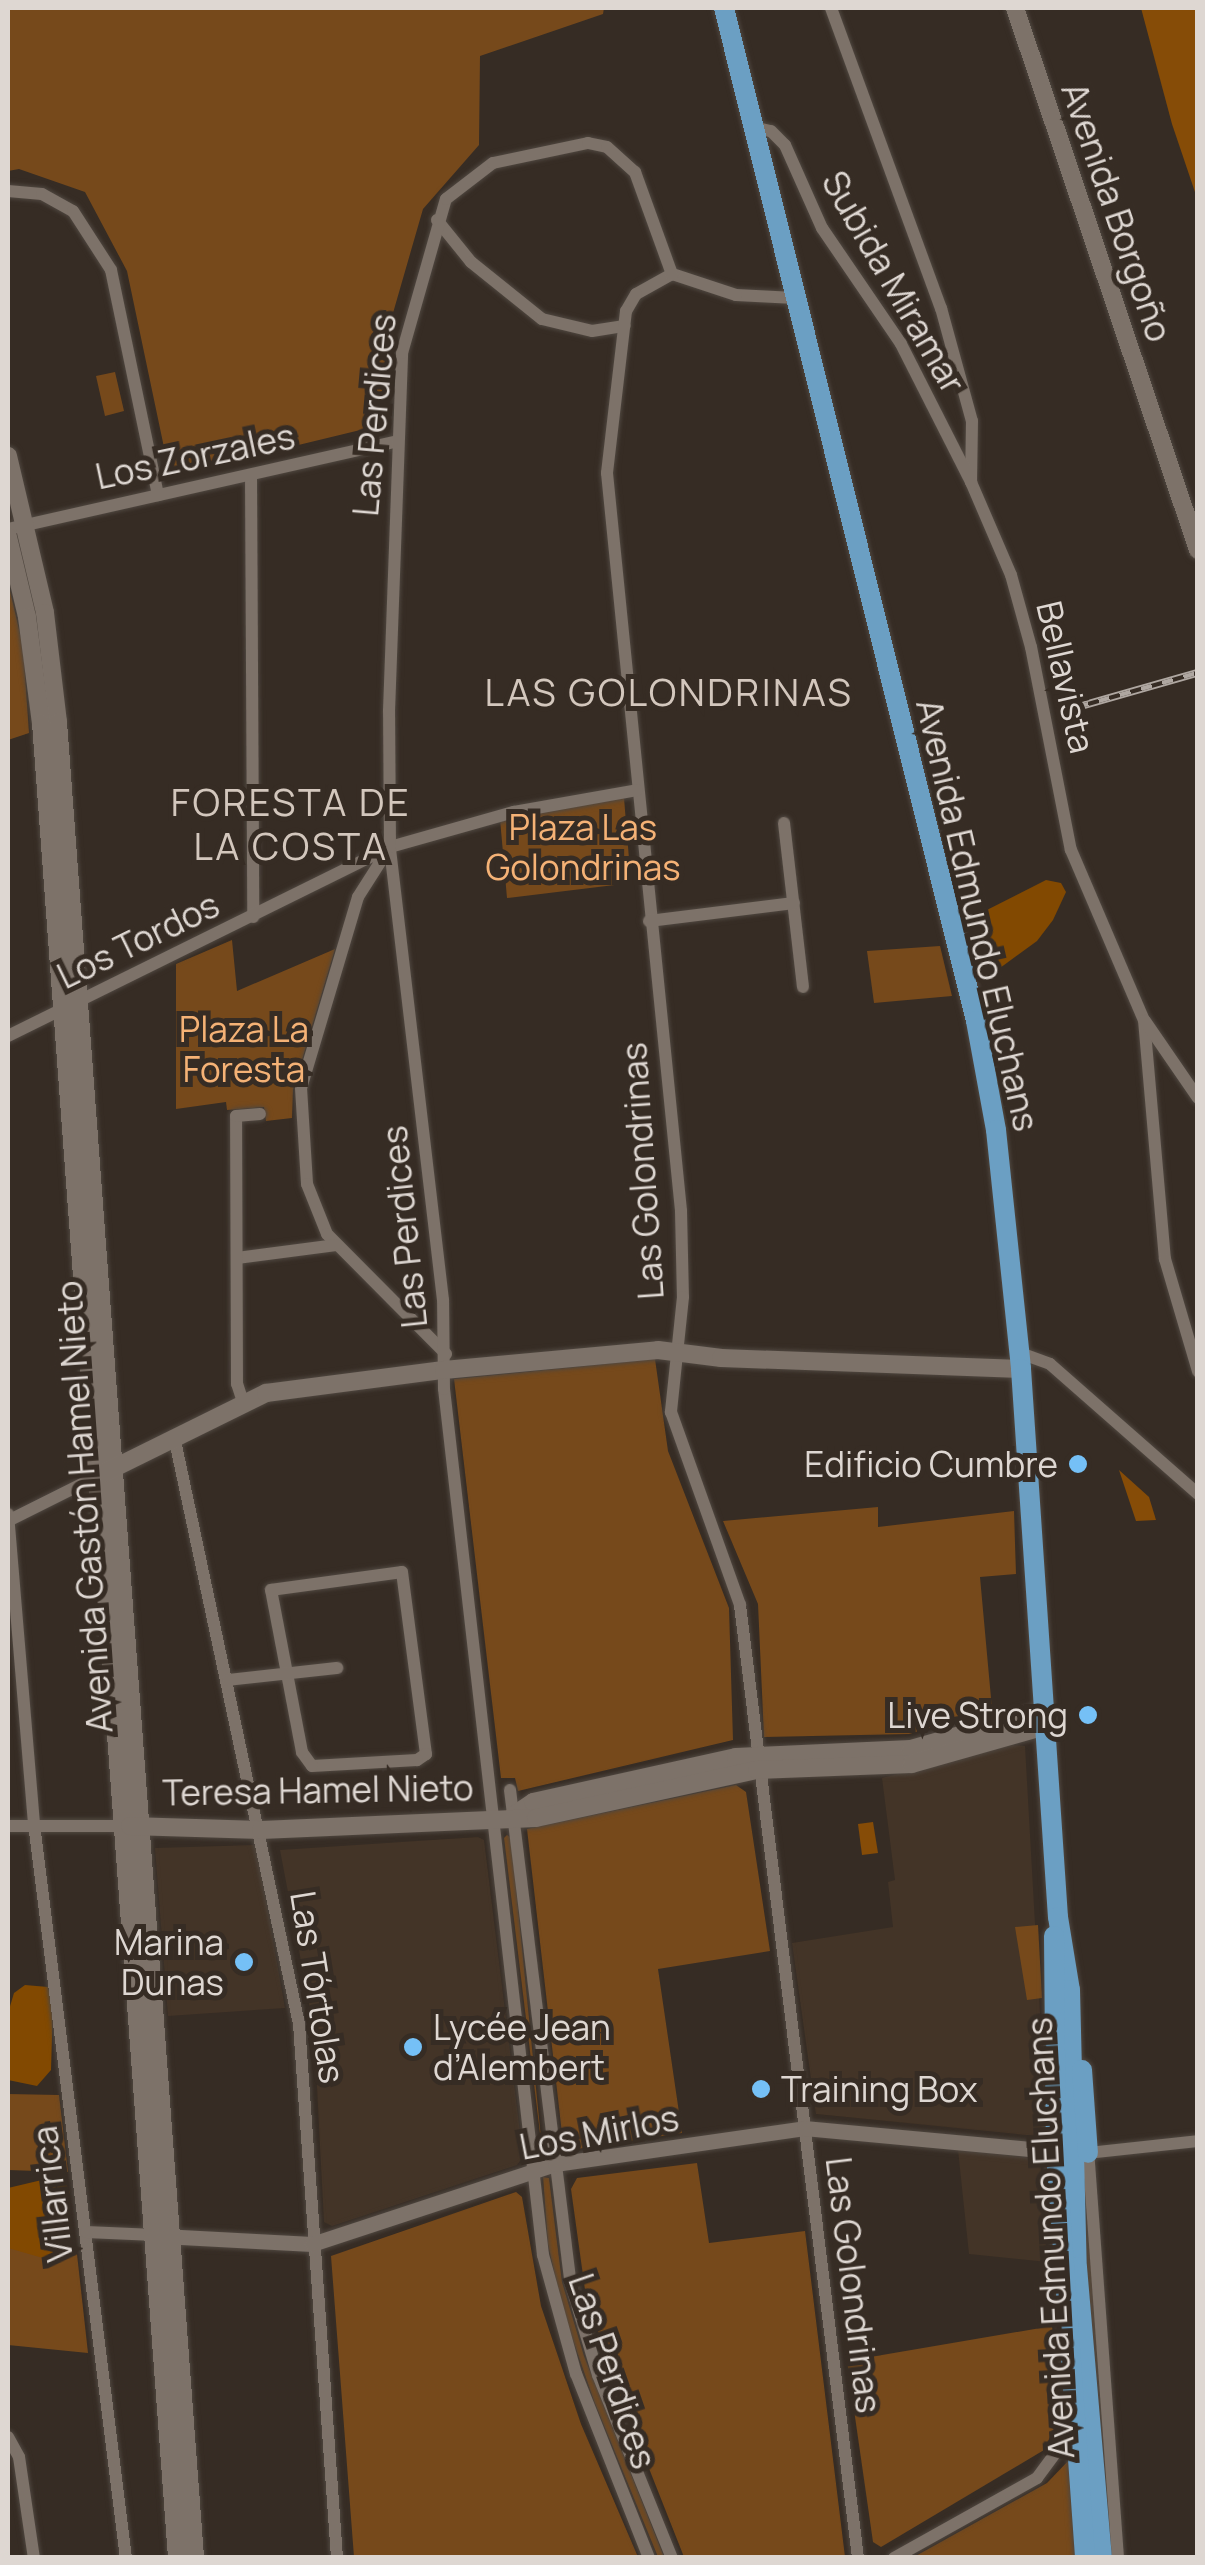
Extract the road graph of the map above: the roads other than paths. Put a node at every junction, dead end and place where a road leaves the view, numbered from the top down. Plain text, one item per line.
1 (715, 8) edge
2 (724, 8) edge
3 (832, 8) edge
4 (1014, 8) edge
5 (736, 64) junction
6 (752, 128) junction
7 (8, 191) edge
8 (437, 220) junction
9 (672, 274) junction
10 (795, 298) junction
11 (625, 326) junction
12 (395, 442) junction
13 (8, 456) edge
14 (251, 475) junction
15 (972, 482) junction
16 (158, 494) junction
17 (16, 527) edge
18 (8, 538) edge
19 (1198, 550) edge
20 (637, 790) junction
21 (784, 822) dead end
22 (390, 847) junction
23 (794, 903) junction
24 (253, 917) junction
25 (649, 921) junction
26 (803, 987) dead end
27 (78, 1004) junction
28 (59, 1012) junction
29 (1144, 1020) junction
30 (8, 1036) edge
31 (1198, 1098) edge
32 (260, 1114) dead end
33 (336, 1245) junction
34 (237, 1258) junction
35 (674, 1350) junction
36 (1020, 1361) junction
37 (445, 1362) junction
38 (1198, 1371) edge
39 (243, 1402) junction
40 (174, 1436) junction
41 (106, 1472) junction
42 (1198, 1494) edge
43 (8, 1518) edge
44 (10, 1581) edge
45 (337, 1668) dead end
46 (285, 1670) junction
47 (228, 1680) junction
48 (1042, 1720) junction
49 (756, 1762) junction
50 (510, 1790) dead end
51 (514, 1815) junction
52 (494, 1818) junction
53 (34, 1824) junction
54 (8, 1826) edge
55 (132, 1826) junction
56 (262, 1830) junction
57 (1058, 1917) junction
58 (804, 2128) junction
59 (1198, 2141) edge
60 (1072, 2152) junction
61 (555, 2164) junction
62 (536, 2171) junction
63 (86, 2232) junction
64 (164, 2236) junction
65 (312, 2244) junction
66 (1075, 2426) junction
67 (8, 2436) edge
68 (1098, 2515) junction
69 (34, 2558) edge
70 (126, 2558) edge
71 (176, 2558) edge
72 (195, 2558) edge
73 (337, 2558) edge
74 (650, 2558) edge
75 (672, 2558) edge
76 (858, 2558) edge
77 (894, 2558) edge
78 (1086, 2558) edge
79 (1102, 2558) edge
80 (1118, 2558) edge

1 - 5 main road, Avenida Edmundo Eluchans
2 - 5 main road, Avenida Edmundo Eluchans
3 - 15 street, Bellavista
4 - 19 main road, Avenida Borgoño
5 - 6 main road, Avenida Edmundo Eluchans
6 - 10 main road, Avenida Edmundo Eluchans
6 - 15 street, Subida Miramar
7 - 16 street
8 - 9 street, Las Perdices
8 - 11 street
8 - 12 street, Las Perdices
9 - 10 street
9 - 11 street, Las Golondrinas
10 - 36 main road, Avenida Edmundo Eluchans
11 - 20 street, Las Golondrinas
12 - 14 street, Los Zorzales
12 - 22 street, Las Perdices
13 - 17 main road, Avenida Gastón Hamel Nieto
14 - 16 street, Los Zorzales
14 - 24 street
15 - 29 street, Bellavista
16 - 17 street, Los Zorzales
17 - 27 main road, Avenida Gastón Hamel Nieto
18 - 28 main road, Avenida Gastón Hamel Nieto
20 - 22 street, Los Tordos
20 - 25 street, Las Golondrinas
21 - 23 street
22 - 24 street, Los Tordos
22 - 33 street
22 - 37 street, Las Perdices
23 - 25 street
23 - 26 street
24 - 27 street, Los Tordos
25 - 35 street, Las Golondrinas
27 - 28 street, Los Tordos
27 - 41 main road, Avenida Gastón Hamel Nieto
28 - 30 street, Los Tordos
28 - 41 main road, Avenida Gastón Hamel Nieto
29 - 31 street
29 - 38 street, Bellavista
32 - 34 street
33 - 34 street
33 - 37 street
34 - 39 street
35 - 36 main road
35 - 37 main road
35 - 49 street, Las Golondrinas
36 - 42 street
36 - 48 main road, Avenida Edmundo Eluchans
37 - 39 main road
37 - 52 street, Las Perdices
39 - 40 main road
40 - 41 main road
40 - 47 street, Las Tórtolas
41 - 43 street
41 - 55 main road, Avenida Gastón Hamel Nieto
43 - 44 street, Villarrica
44 - 53 street, Villarrica
45 - 46 street
46 - 46 street
46 - 47 street
47 - 56 street, Las Tórtolas
48 - 49 main road, Teresa Hamel Nieto
48 - 57 main road, Avenida Edmundo Eluchans
49 - 51 main road, Teresa Hamel Nieto
49 - 58 street, Las Golondrinas
50 - 51 street, Las Perdices
51 - 52 main road, Teresa Hamel Nieto
51 - 61 street, Las Perdices
52 - 56 main road, Teresa Hamel Nieto
52 - 62 street, Las Perdices
53 - 54 street
53 - 55 street
53 - 63 street, Villarrica
55 - 56 main road, Teresa Hamel Nieto
55 - 64 main road, Avenida Gastón Hamel Nieto
56 - 65 street, Las Tórtolas
57 - 60 main road, Avenida Edmundo Eluchans
57 - 60 main road, Avenida Edmundo Eluchans
58 - 60 street, Los Mirlos
58 - 61 street, Los Mirlos
58 - 76 street, Las Golondrinas
59 - 60 street
60 - 66 main road, Avenida Edmundo Eluchans
60 - 68 main road, Avenida Edmundo Eluchans
61 - 62 street, Los Mirlos
61 - 75 street, Las Perdices
62 - 65 street, Los Mirlos
62 - 74 street, Las Perdices
63 - 64 street, Los Mirlos
63 - 70 street, Villarrica
64 - 65 street, Los Mirlos
64 - 71 main road, Avenida Gastón Hamel Nieto
64 - 72 main road, Avenida Gastón Hamel Nieto
65 - 73 street, Las Tórtolas
66 - 68 main road, Avenida Edmundo Eluchans
66 - 77 street
67 - 69 street
68 - 78 main road, Avenida Edmundo Eluchans
68 - 79 main road, Avenida Edmundo Eluchans
68 - 80 street

